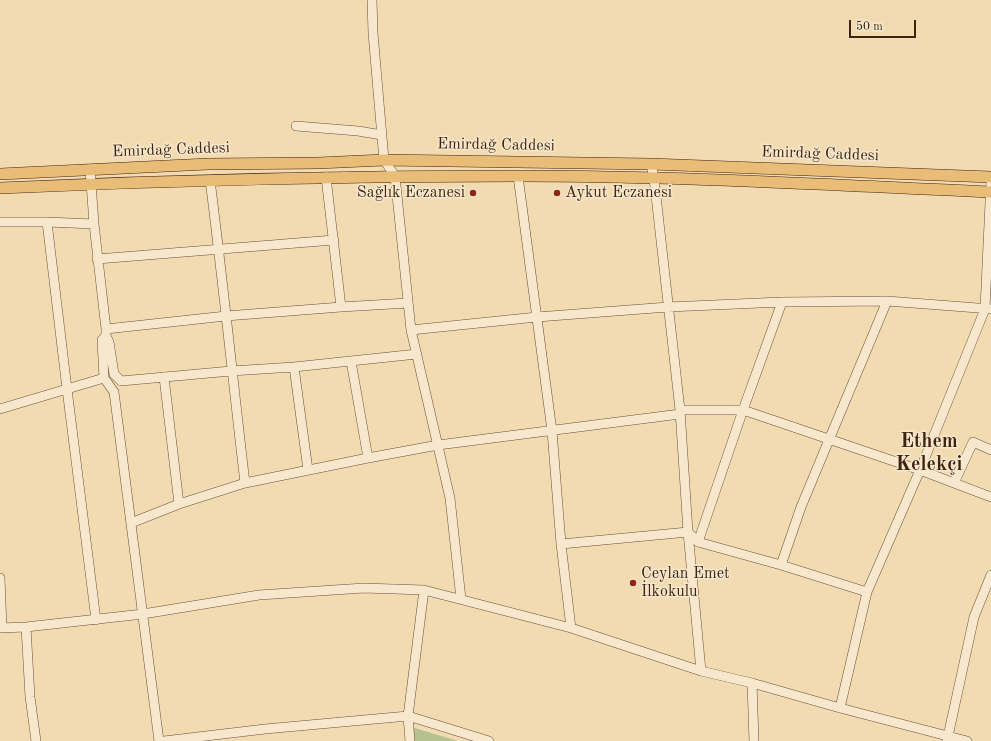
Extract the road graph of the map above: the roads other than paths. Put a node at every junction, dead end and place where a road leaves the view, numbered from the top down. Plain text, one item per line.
1 (372, 0) edge
2 (296, 126) dead end
3 (382, 135) junction
4 (384, 160) junction
5 (651, 164) junction
6 (90, 169) junction
7 (0, 174) edge
8 (395, 176) junction
9 (518, 176) junction
10 (326, 177) junction
11 (991, 177) edge
12 (654, 178) junction
13 (210, 180) junction
14 (991, 181) edge
15 (91, 184) junction
16 (0, 188) edge
17 (991, 192) edge
18 (0, 222) edge
19 (47, 222) junction
20 (94, 224) junction
21 (334, 240) junction
22 (219, 250) junction
23 (97, 259) junction
24 (887, 301) junction
25 (782, 302) junction
26 (408, 303) junction
27 (341, 307) junction
28 (668, 307) junction
29 (988, 309) edge
30 (226, 316) junction
31 (537, 317) junction
32 (411, 330) junction
33 (106, 332) junction
34 (417, 354) junction
35 (351, 361) junction
36 (294, 367) junction
37 (231, 370) junction
38 (164, 377) junction
39 (104, 378) junction
40 (67, 389) junction
41 (0, 409) edge
42 (743, 410) junction
43 (680, 412) junction
44 (552, 431) junction
45 (829, 439) junction
46 (438, 445) junction
47 (991, 450) edge
48 (368, 458) junction
49 (308, 470) junction
50 (920, 470) junction
51 (245, 483) junction
52 (954, 483) junction
53 (991, 497) edge
54 (179, 504) junction
55 (131, 523) junction
56 (688, 532) junction
57 (698, 542) junction
58 (561, 544) junction
59 (781, 565) junction
60 (991, 575) edge
61 (0, 578) edge
62 (424, 590) junction
63 (867, 592) junction
64 (461, 599) junction
65 (143, 614) junction
66 (96, 620) junction
67 (26, 627) junction
68 (1, 628) edge
69 (572, 628) junction
70 (701, 671) junction
71 (752, 683) junction
72 (840, 708) junction
73 (408, 716) junction
74 (948, 738) edge
75 (36, 741) edge
76 (160, 741) edge
77 (164, 741) edge
78 (410, 741) edge
79 (489, 741) edge
80 (754, 741) edge
81 (967, 741) edge

1 - 3 street
2 - 3 street
3 - 4 street
4 - 5 main road, Emirdağ Caddesi
4 - 6 main road, Emirdağ Caddesi
4 - 8 street
5 - 11 main road, Emirdağ Caddesi
5 - 12 street
6 - 7 main road, Emirdağ Caddesi
6 - 15 street
8 - 9 main road, Emirdağ Caddesi
8 - 10 main road, Emirdağ Caddesi
8 - 26 street
9 - 12 main road, Emirdağ Caddesi
9 - 31 street
10 - 13 main road, Emirdağ Caddesi
10 - 21 street
12 - 17 main road, Emirdağ Caddesi
12 - 28 street
13 - 15 main road, Emirdağ Caddesi
13 - 22 street
14 - 17 street
15 - 16 main road, Emirdağ Caddesi
15 - 20 street
17 - 29 street
18 - 19 street
19 - 20 street
19 - 40 street
20 - 23 street
21 - 22 street
21 - 27 street
22 - 23 street
22 - 30 street
23 - 33 street
24 - 25 street
24 - 29 street
24 - 45 street
25 - 28 street
25 - 42 street
26 - 27 street
26 - 32 street
27 - 30 street
28 - 31 street
28 - 43 street
29 - 50 street
30 - 33 street
30 - 37 street
31 - 32 street
31 - 44 street
32 - 34 street
33 - 38 street
33 - 39 street
34 - 35 street
34 - 46 street
35 - 36 street
35 - 48 street
36 - 37 street
36 - 49 street
37 - 38 street
37 - 51 street
38 - 54 street
39 - 40 street
39 - 55 street
40 - 41 street
40 - 66 street
42 - 43 street
42 - 45 street
42 - 57 street
43 - 44 street
43 - 56 street
44 - 46 street
44 - 58 street
45 - 50 street
45 - 59 street
46 - 48 street
46 - 64 street
47 - 52 street
48 - 49 street
49 - 51 street
50 - 52 street
50 - 63 street
51 - 54 street
52 - 53 street
54 - 55 street
55 - 65 street
56 - 57 street
56 - 58 street
56 - 70 street
57 - 59 street
58 - 69 street
59 - 63 street
60 - 74 street
61 - 68 street
62 - 64 street
62 - 65 street
62 - 73 street
63 - 72 street
64 - 69 street
65 - 66 street
65 - 76 street
66 - 67 street
67 - 68 street
67 - 75 street
69 - 70 street
70 - 71 street
71 - 72 street
71 - 80 street
72 - 74 street
73 - 77 street
73 - 78 street
73 - 79 street
74 - 81 street

